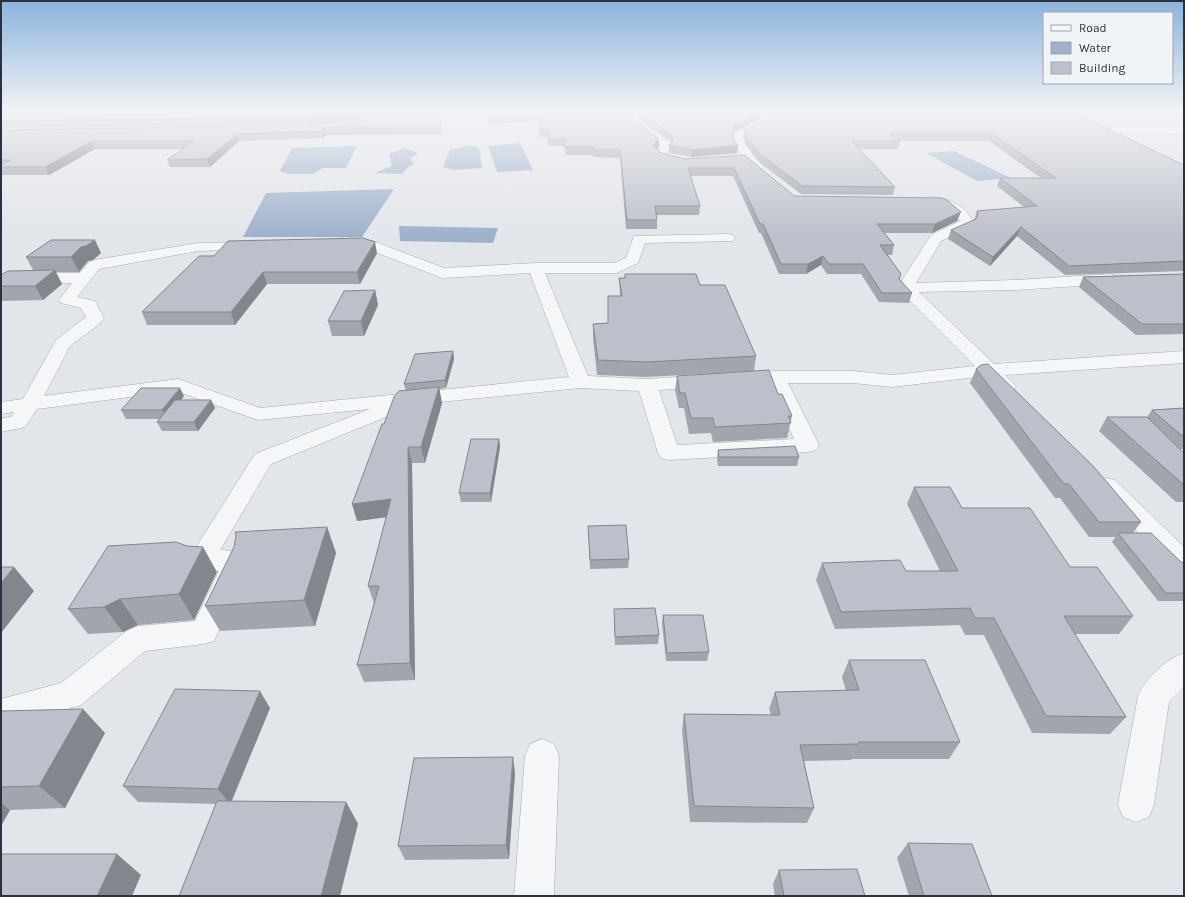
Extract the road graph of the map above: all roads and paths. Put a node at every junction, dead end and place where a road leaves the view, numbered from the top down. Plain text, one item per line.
1 (659, 153) edge
2 (741, 153) edge
3 (698, 161) edge
4 (779, 186) edge
5 (911, 201) edge
6 (728, 238) dead end
7 (333, 242) edge
8 (269, 244) edge
9 (536, 268) junction
10 (84, 278) junction
11 (1124, 278) edge
12 (1, 280) edge
13 (905, 288) junction
14 (1184, 357) edge
15 (990, 370) junction
16 (775, 377) junction
17 (580, 382) junction
18 (647, 385) junction
19 (1018, 398) edge
20 (404, 400) junction
21 (31, 404) junction
22 (1, 408) edge
23 (1, 425) edge
24 (1095, 475) edge
25 (1184, 563) edge
26 (1184, 666) edge
27 (1, 714) edge
28 (542, 756) dead end
29 (1136, 804) dead end
30 (534, 896) edge

1 - 3 street
2 - 4 street
5 - 13 street
6 - 9 street
7 - 9 street
8 - 10 street
9 - 17 street
10 - 12 street
10 - 21 street
11 - 13 street
13 - 15 street
14 - 15 street
15 - 16 street
15 - 19 street
16 - 18 street
16 - 18 street
17 - 18 street
17 - 20 street
20 - 21 street
20 - 27 street
21 - 22 street
21 - 23 street
24 - 25 street
26 - 29 street
28 - 30 street

